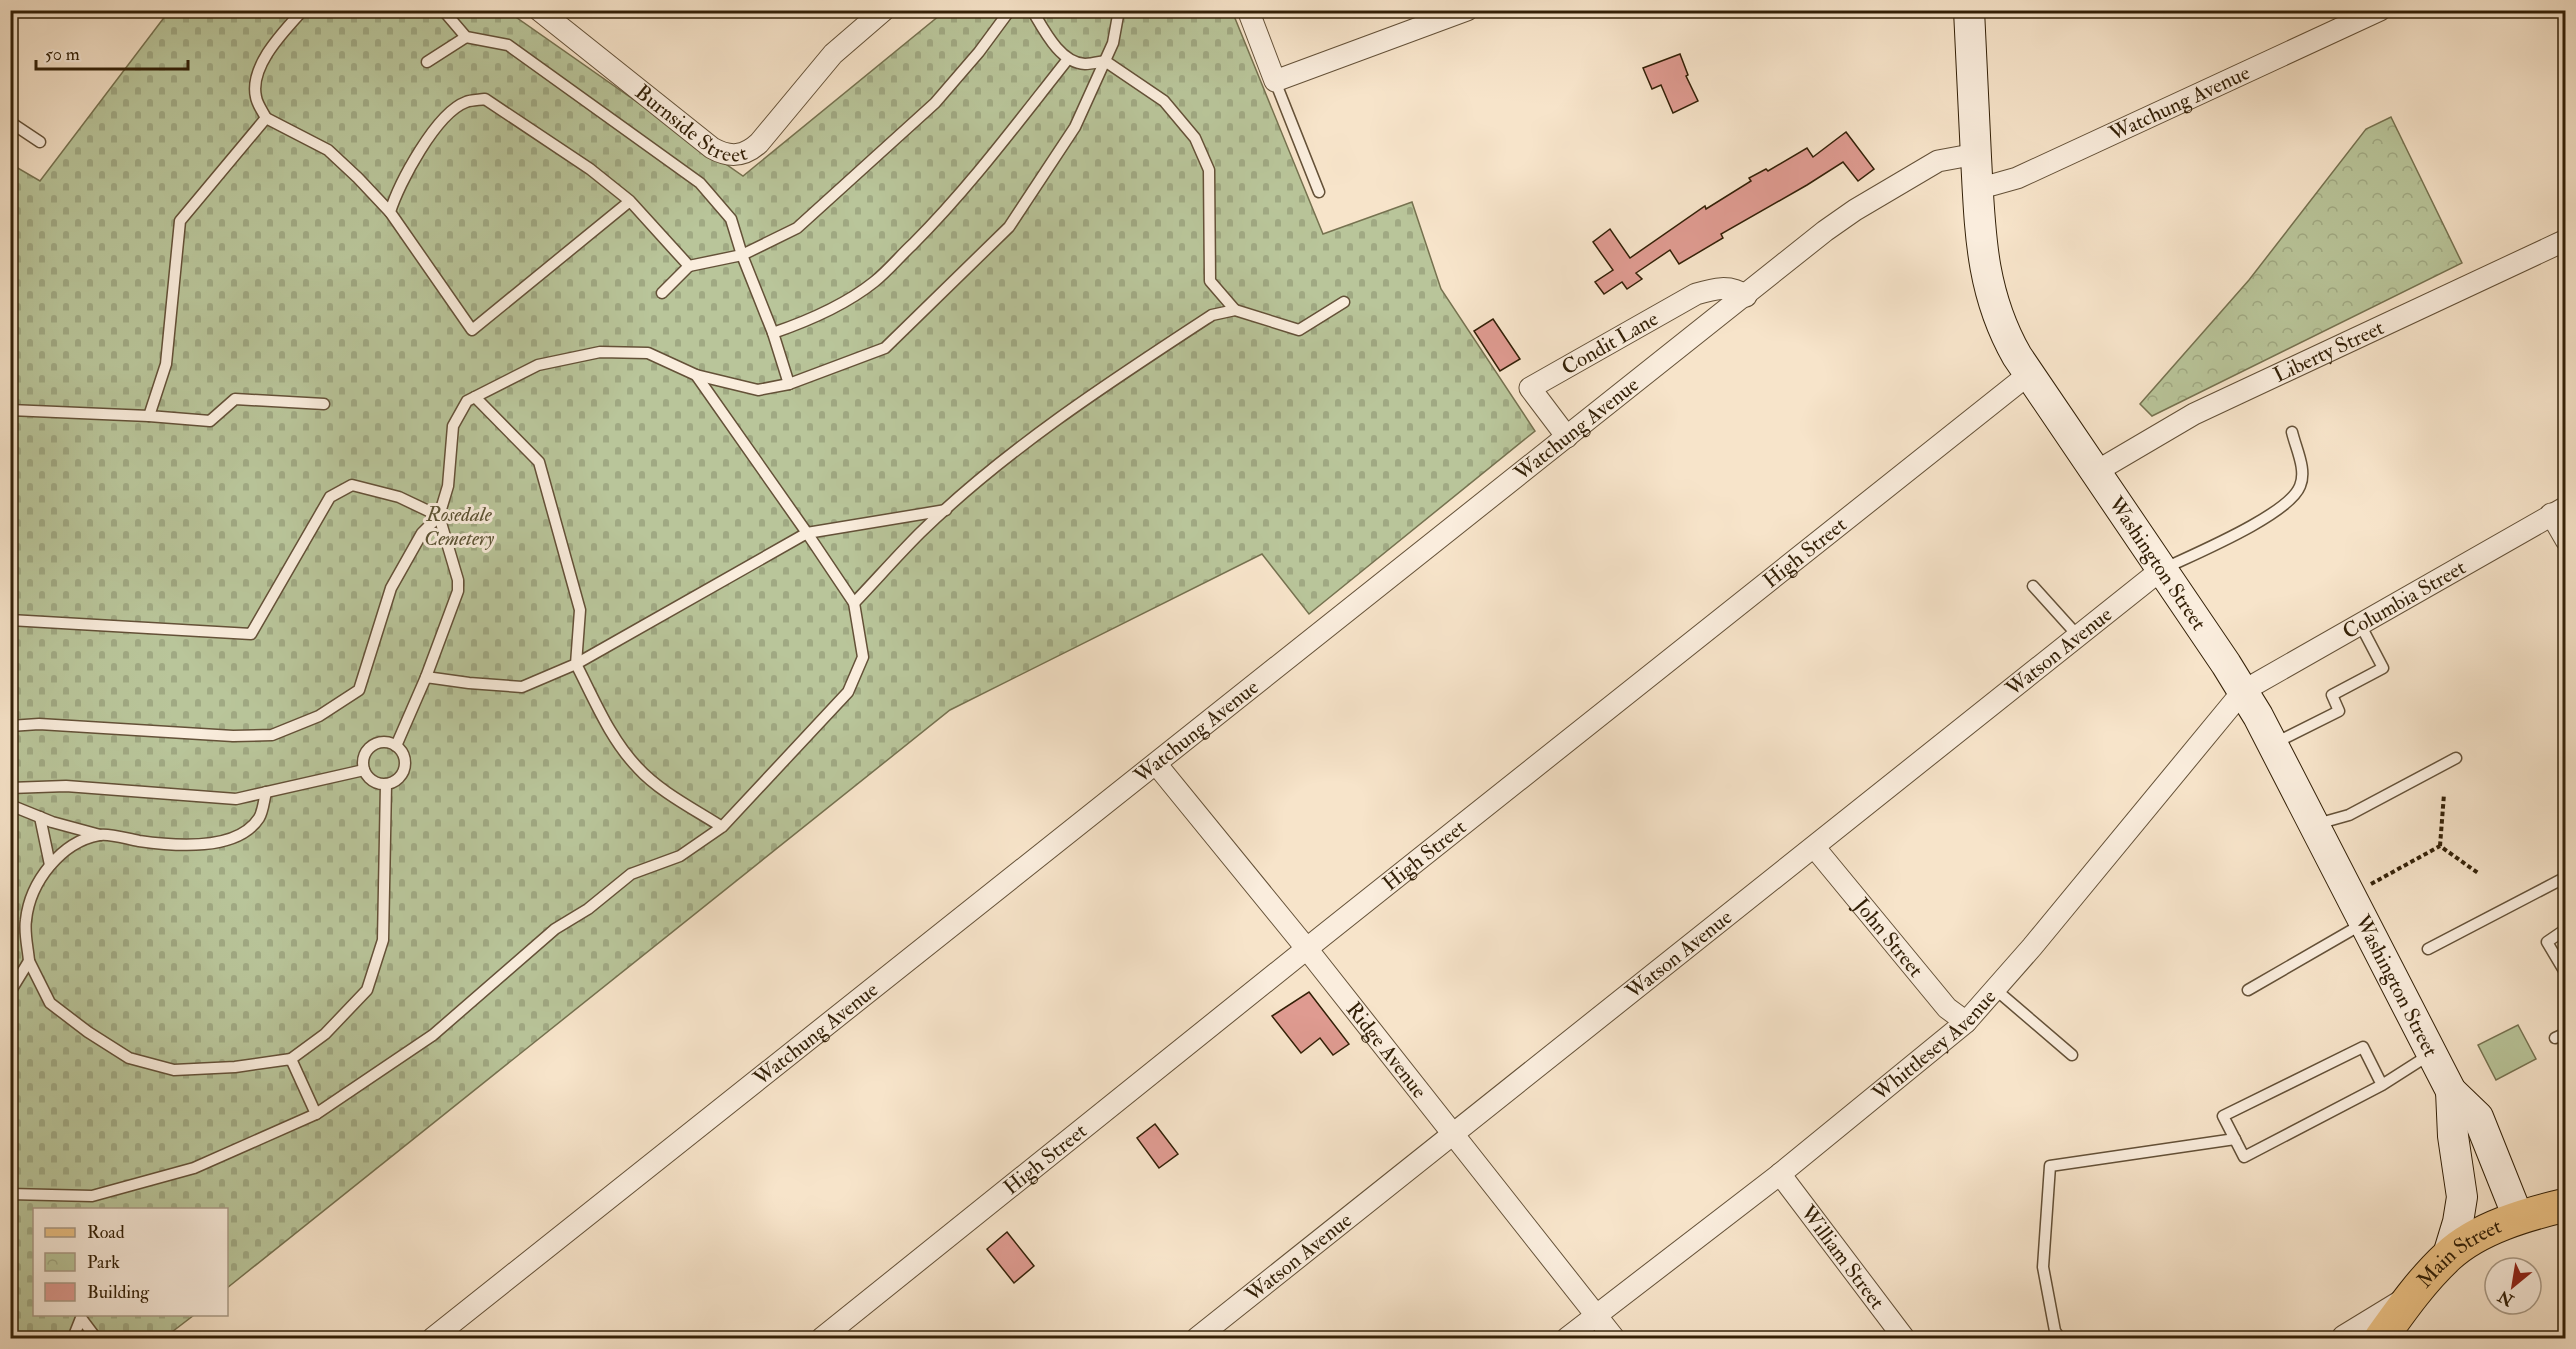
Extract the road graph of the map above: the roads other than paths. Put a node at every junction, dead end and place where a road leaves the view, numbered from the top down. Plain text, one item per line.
1 (303, 10) edge
2 (442, 10) edge
3 (539, 10) edge
4 (884, 10) edge
5 (1010, 10) edge
6 (1032, 10) edge
7 (1119, 10) edge
8 (1248, 10) edge
9 (1467, 10) edge
10 (1969, 10) edge
11 (2380, 10) edge
12 (466, 37) junction
13 (1068, 60) junction
14 (427, 62) dead end
15 (1105, 62) junction
16 (1275, 81) junction
17 (266, 118) junction
18 (10, 122) edge
19 (40, 142) dead end
20 (1976, 154) junction
21 (1978, 186) junction
22 (1319, 192) dead end
23 (630, 201) junction
24 (390, 212) junction
25 (2565, 240) edge
26 (742, 255) junction
27 (689, 266) junction
28 (662, 293) dead end
29 (1746, 296) junction
30 (1344, 302) dead end
31 (1235, 310) junction
32 (773, 333) junction
33 (2029, 374) junction
34 (696, 375) junction
35 (789, 384) junction
36 (475, 397) junction
37 (324, 404) dead end
38 (10, 410) edge
39 (149, 416) junction
40 (2292, 432) dead end
41 (1567, 437) junction
42 (2097, 471) junction
43 (946, 510) junction
44 (2558, 511) edge
45 (439, 516) junction
46 (807, 533) junction
47 (2565, 540) edge
48 (2162, 569) junction
49 (2033, 586) dead end
50 (854, 603) junction
51 (10, 620) edge
52 (2360, 624) junction
53 (2079, 637) junction
54 (576, 664) junction
55 (426, 677) junction
56 (2243, 691) junction
57 (10, 726) edge
58 (2272, 745) junction
59 (396, 746) junction
60 (2456, 758) dead end
61 (1157, 765) junction
62 (364, 770) junction
63 (386, 784) junction
64 (10, 788) edge
65 (266, 792) junction
66 (10, 805) edge
67 (40, 817) junction
68 (2314, 825) junction
69 (722, 827) junction
70 (100, 835) junction
71 (1815, 848) junction
72 (50, 865) junction
73 (2565, 877) edge
74 (2364, 923) junction
75 (2565, 929) edge
76 (1307, 949) junction
77 (2428, 950) dead end
78 (29, 961) junction
79 (2565, 974) edge
80 (1995, 989) junction
81 (2248, 990) dead end
82 (10, 992) edge
83 (1966, 1022) junction
84 (2565, 1033) edge
85 (2555, 1038) dead end
86 (2432, 1053) junction
87 (2072, 1055) dead end
88 (291, 1059) junction
89 (2382, 1085) junction
90 (2451, 1090) junction
91 (316, 1114) junction
92 (1452, 1136) junction
93 (2235, 1139) junction
94 (1780, 1174) junction
95 (10, 1194) edge
96 (92, 1196) junction
97 (2565, 1205) edge
98 (91, 1208) edge
99 (2518, 1217) junction
100 (2448, 1255) junction
101 (2409, 1299) junction
102 (81, 1316) edge
103 (1595, 1316) junction
104 (73, 1338) edge
105 (96, 1338) edge
106 (434, 1338) edge
107 (822, 1338) edge
108 (1197, 1338) edge
109 (1567, 1338) edge
110 (1614, 1338) edge
111 (1905, 1338) edge
112 (2060, 1338) edge
113 (2345, 1338) edge
114 (2381, 1338) edge

1 - 17 lane
2 - 12 lane
3 - 4 street, Burnside Street
5 - 26 lane
6 - 13 lane
7 - 15 lane
8 - 16 street
9 - 16 street
10 - 20 main road, Washington Street
11 - 21 street, Watchung Avenue
12 - 14 lane
12 - 26 lane
13 - 15 lane
13 - 32 lane
15 - 31 lane
15 - 35 lane
16 - 22 lane
17 - 24 lane
17 - 39 lane
18 - 19 lane
20 - 21 main road, Washington Street
20 - 29 street, Watchung Avenue
21 - 33 main road, Washington Street
23 - 24 lane
23 - 24 lane
23 - 27 lane
25 - 42 street, Liberty Street
26 - 27 lane
26 - 32 lane
27 - 28 lane
29 - 41 street, Watchung Avenue
29 - 41 street, Condit Lane
30 - 31 lane
31 - 43 lane
32 - 35 lane
33 - 42 main road, Washington Street
33 - 76 street, High Street
34 - 35 lane
34 - 36 lane
34 - 46 lane
36 - 45 lane
36 - 54 lane
37 - 39 lane
38 - 39 lane
40 - 48 lane
41 - 61 street, Watchung Avenue
42 - 48 main road, Washington Street
43 - 46 lane
43 - 50 lane
44 - 47 street
44 - 52 street, Columbia Street
45 - 51 lane
45 - 55 lane
45 - 57 lane
46 - 50 lane
46 - 54 lane
48 - 53 street, Watson Avenue
48 - 56 main road, Washington Street
49 - 53 lane
50 - 69 lane
52 - 56 street, Columbia Street
52 - 58 lane
53 - 71 street, Watson Avenue
54 - 55 lane
54 - 69 lane
55 - 59 lane
56 - 58 main road, Washington Street
56 - 80 street, Whittlesey Avenue
58 - 68 main road, Washington Street
59 - 62 lane
59 - 63 lane
60 - 68 lane
61 - 76 street, Ridge Avenue
61 - 106 street, Watchung Avenue
62 - 63 lane
62 - 65 lane
63 - 88 lane
64 - 65 lane
65 - 70 lane
66 - 67 lane
67 - 70 lane
67 - 72 lane
68 - 74 main road, Washington Street
69 - 91 lane
70 - 72 lane
71 - 83 street, John Street
71 - 92 street, Watson Avenue
72 - 78 lane
73 - 77 lane
74 - 81 lane
74 - 86 main road, Washington Street
75 - 79 lane
76 - 92 street, Ridge Avenue
76 - 107 street, High Street
78 - 82 lane
78 - 88 lane
80 - 83 street, Whittlesey Avenue
80 - 87 lane
83 - 94 street, Whittlesey Avenue
84 - 85 lane
86 - 89 lane
86 - 90 main road, Washington Street
88 - 91 lane
89 - 93 lane
89 - 93 lane
90 - 99 main road, Washington Street
90 - 100 main road, Washington Street
91 - 96 lane
92 - 103 street, Ridge Avenue
92 - 108 street, Watson Avenue
93 - 112 lane
94 - 103 street, Whittlesey Avenue
94 - 111 street, William Street
95 - 96 lane
96 - 98 lane
97 - 99 main road, Main Street
99 - 100 main road, Main Street
100 - 101 main road, Main Street
101 - 113 street
101 - 114 main road, Main Street
102 - 104 lane
102 - 105 lane
103 - 109 street, Whittlesey Avenue
103 - 110 street, Ridge Avenue

